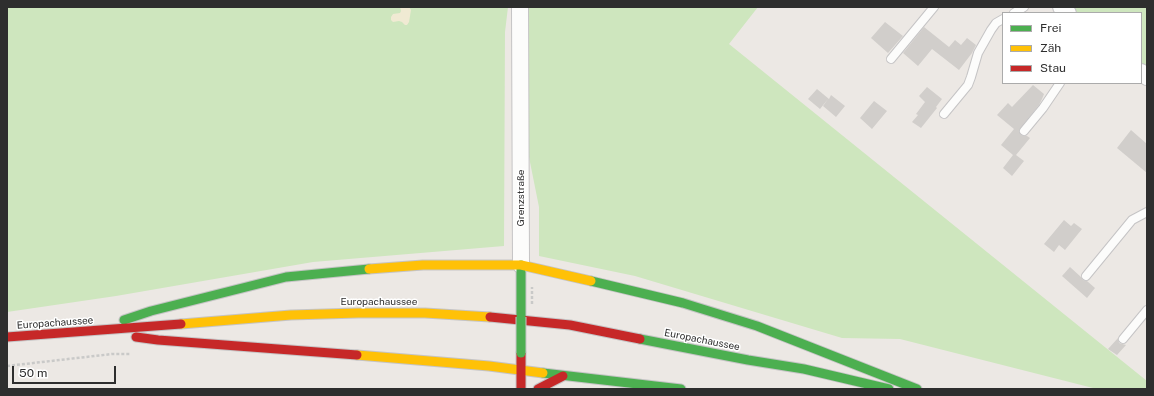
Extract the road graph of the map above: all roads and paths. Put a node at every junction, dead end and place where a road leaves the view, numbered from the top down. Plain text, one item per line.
1 (520, 7) edge
2 (934, 7) edge
3 (1002, 20) edge
4 (891, 60) dead end
5 (1059, 84) edge
6 (944, 114) dead end
7 (1024, 131) dead end
8 (1147, 212) edge
9 (521, 265) junction
10 (1086, 276) dead end
11 (1147, 310) edge
12 (93, 331) junction
13 (7, 337) edge
14 (1123, 339) dead end
15 (748, 360) junction
16 (521, 369) junction
17 (563, 376) junction
18 (795, 376) dead end
19 (521, 389) edge
20 (538, 389) edge
21 (681, 389) edge
22 (889, 389) edge
23 (917, 389) edge

1 - 9 street, Grenzstraße
2 - 4 lane
3 - 6 lane
5 - 7 lane
8 - 10 lane
9 - 12 main road
9 - 16 main road, Grenzstraße, bridge
9 - 23 main road
11 - 14 lane
12 - 13 main road, Europachaussee
12 - 15 main road, Europachaussee
12 - 16 main road
15 - 18 main road, Europachaussee
15 - 22 main road, Europachaussee
16 - 17 main road
16 - 19 main road, Grenzstraße
17 - 20 main road
17 - 21 main road

